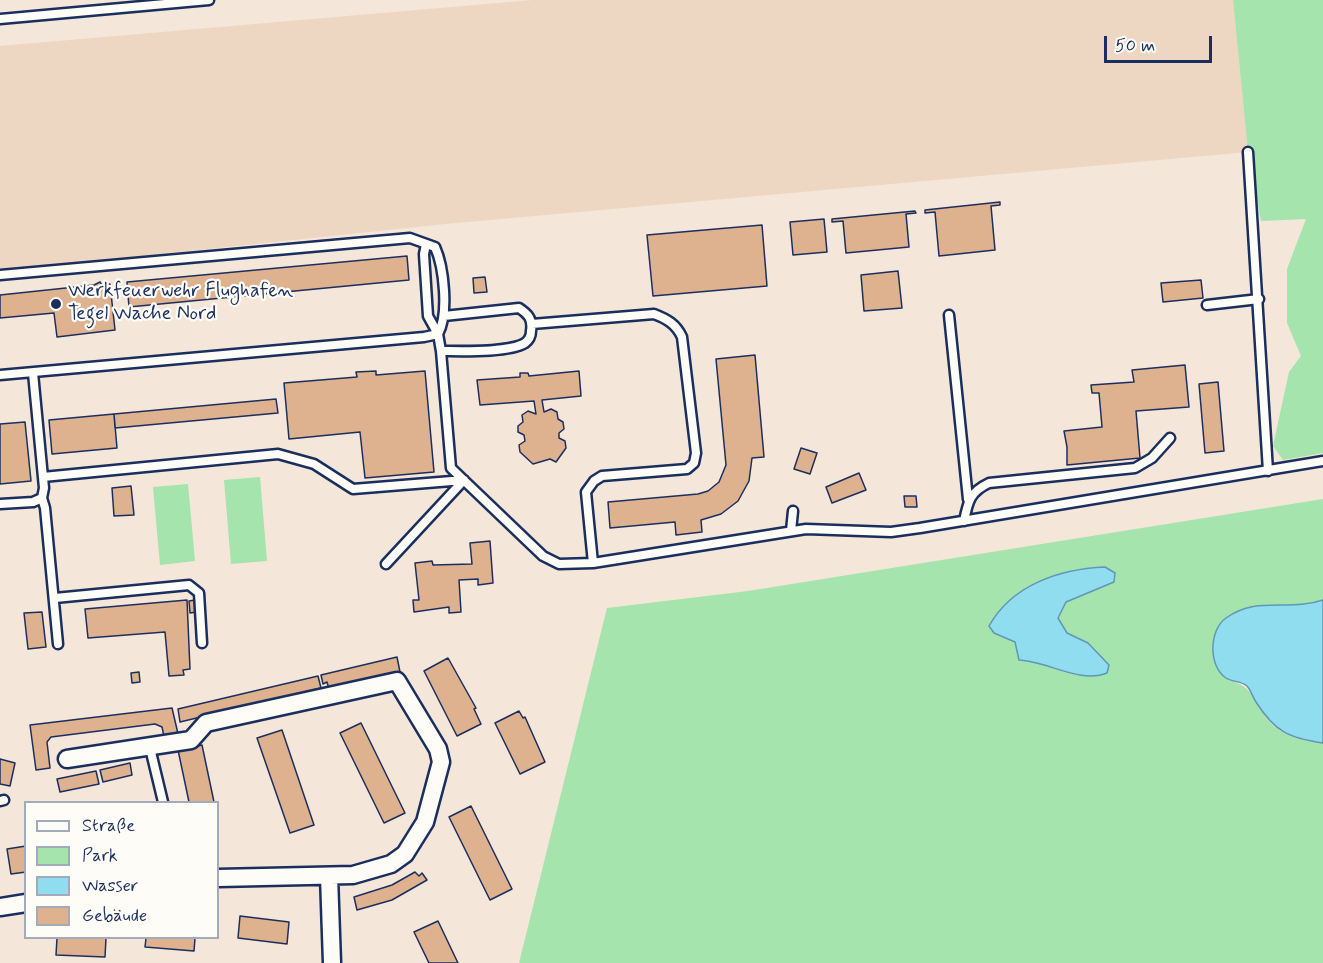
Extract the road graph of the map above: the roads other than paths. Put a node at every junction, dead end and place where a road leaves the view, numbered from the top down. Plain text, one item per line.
1 (209, 0) edge
2 (0, 19) edge
3 (1248, 152) dead end
4 (426, 244) junction
5 (0, 275) edge
6 (1259, 299) junction
7 (1207, 305) dead end
8 (949, 315) dead end
9 (444, 316) junction
10 (532, 324) junction
11 (438, 334) junction
12 (441, 351) junction
13 (33, 373) junction
14 (0, 375) edge
15 (1170, 438) dead end
16 (1323, 461) edge
17 (1268, 471) junction
18 (43, 477) junction
19 (464, 480) junction
20 (42, 498) junction
21 (968, 499) junction
22 (0, 504) edge
23 (793, 511) dead end
24 (964, 521) junction
25 (791, 531) junction
26 (593, 563) junction
27 (386, 564) dead end
28 (55, 598) junction
29 (202, 643) dead end
30 (58, 644) dead end
31 (150, 748) junction
32 (67, 759) dead end
33 (163, 801) edge
34 (329, 876) junction
35 (219, 878) edge
36 (24, 903) edge
37 (0, 907) edge
38 (332, 963) edge

1 - 2 lane
3 - 6 lane
4 - 5 lane
4 - 9 lane
4 - 11 lane
6 - 7 lane
6 - 17 lane
8 - 21 lane
9 - 10 lane
9 - 11 lane
10 - 12 lane
10 - 26 lane
11 - 12 lane
11 - 13 lane
12 - 19 lane
13 - 14 lane
13 - 18 lane
15 - 21 lane
16 - 17 lane
17 - 24 lane
18 - 19 lane
18 - 20 lane
19 - 26 lane
19 - 27 lane
20 - 22 lane
20 - 28 lane
21 - 24 lane
23 - 25 lane
24 - 25 lane
25 - 26 lane
28 - 29 lane
28 - 30 lane
31 - 32 street
31 - 33 lane
31 - 34 street
34 - 35 street
34 - 38 street
36 - 37 street

